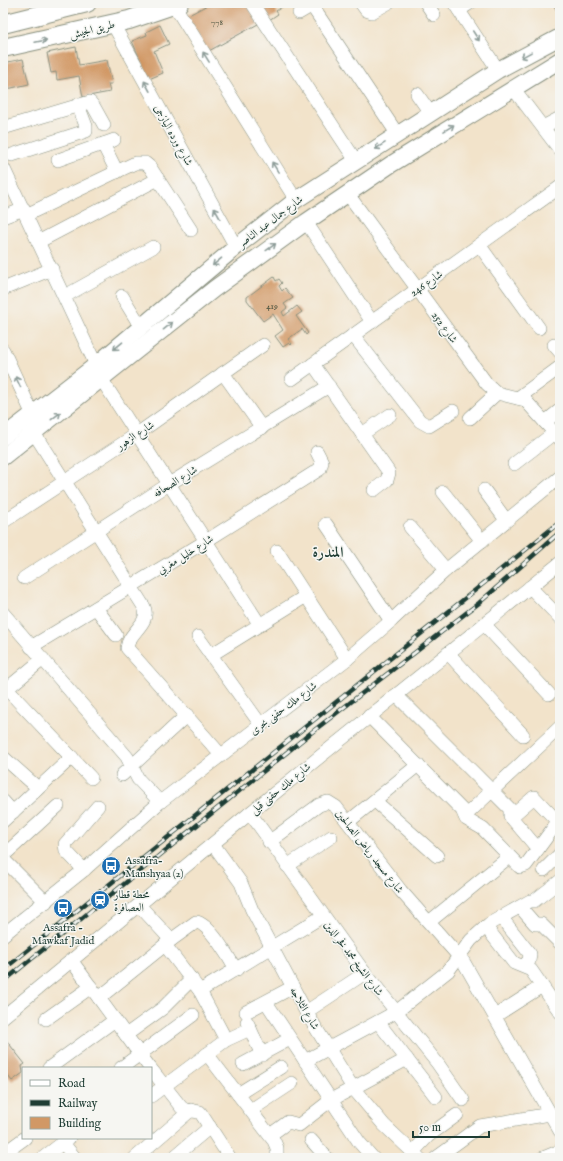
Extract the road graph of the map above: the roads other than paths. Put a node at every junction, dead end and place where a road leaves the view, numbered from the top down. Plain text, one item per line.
1 (87, 3) edge
2 (252, 3) edge
3 (361, 3) edge
4 (388, 3) edge
5 (426, 3) edge
6 (470, 3) edge
7 (176, 4) edge
8 (311, 4) edge
9 (456, 6) edge
10 (299, 14) dead end
11 (434, 15) dead end
12 (3, 24) edge
13 (113, 24) junction
14 (560, 37) edge
15 (3, 48) edge
16 (560, 60) edge
17 (498, 70) junction
18 (513, 88) junction
19 (417, 94) dead end
20 (78, 105) junction
21 (425, 118) junction
22 (560, 118) edge
23 (104, 125) dead end
24 (543, 127) junction
25 (3, 128) edge
26 (398, 135) junction
27 (430, 139) junction
28 (560, 150) edge
29 (12, 155) dead end
30 (58, 160) dead end
31 (356, 161) junction
32 (3, 167) edge
33 (117, 172) junction
34 (158, 179) junction
35 (560, 188) edge
36 (347, 193) junction
37 (296, 200) junction
38 (25, 212) junction
39 (3, 217) edge
40 (306, 222) junction
41 (191, 230) dead end
42 (38, 242) junction
43 (480, 246) junction
44 (153, 247) dead end
45 (236, 247) junction
46 (52, 269) junction
47 (3, 289) edge
48 (417, 290) junction
49 (65, 296) junction
50 (122, 296) dead end
51 (372, 322) junction
52 (141, 327) junction
53 (539, 328) dead end
54 (353, 335) junction
55 (264, 345) dead end
56 (3, 350) edge
57 (313, 364) junction
58 (560, 367) edge
59 (99, 372) junction
60 (223, 373) junction
61 (292, 379) dead end
62 (329, 386) junction
63 (497, 393) junction
64 (518, 398) junction
65 (560, 410) edge
66 (453, 411) dead end
67 (33, 415) junction
68 (390, 415) dead end
69 (470, 418) dead end
70 (545, 422) junction
71 (262, 428) junction
72 (34, 433) junction
73 (137, 434) junction
74 (362, 434) junction
75 (557, 436) edge
76 (3, 437) edge
77 (317, 452) dead end
78 (3, 457) edge
79 (514, 464) dead end
80 (560, 477) edge
81 (65, 482) junction
82 (169, 484) junction
83 (374, 490) dead end
84 (484, 490) dead end
85 (442, 492) dead end
86 (506, 520) junction
87 (3, 522) edge
88 (326, 524) dead end
89 (410, 527) dead end
90 (96, 531) junction
91 (206, 541) junction
92 (482, 541) junction
93 (277, 551) dead end
94 (560, 563) edge
95 (446, 570) junction
96 (24, 578) dead end
97 (131, 587) junction
98 (530, 587) junction
99 (306, 596) junction
100 (96, 608) junction
101 (3, 613) edge
102 (560, 618) edge
103 (391, 621) junction
104 (484, 624) junction
105 (260, 625) junction
106 (116, 635) dead end
107 (198, 637) dead end
108 (31, 646) junction
109 (448, 653) junction
110 (211, 655) junction
111 (347, 659) junction
112 (42, 660) junction
113 (4, 689) edge
114 (549, 694) dead end
115 (396, 695) junction
116 (186, 715) junction
117 (369, 716) junction
118 (261, 725) junction
119 (560, 727) edge
120 (523, 735) dead end
121 (221, 755) junction
122 (3, 757) edge
123 (72, 757) junction
124 (132, 765) junction
125 (418, 765) junction
126 (122, 775) dead end
127 (91, 778) dead end
128 (38, 788) junction
129 (492, 789) junction
130 (374, 801) junction
131 (3, 802) edge
132 (160, 802) junction
133 (58, 806) dead end
134 (98, 806) dead end
135 (13, 812) junction
136 (250, 813) junction
137 (465, 816) junction
138 (511, 817) junction
139 (3, 821) edge
140 (559, 821) edge
141 (348, 822) junction
142 (331, 837) dead end
143 (269, 842) junction
144 (213, 844) junction
145 (538, 849) junction
146 (560, 854) edge
147 (437, 856) dead end
148 (509, 857) junction
149 (3, 858) edge
150 (287, 866) junction
151 (84, 870) junction
152 (544, 870) dead end
153 (560, 881) edge
154 (46, 902) junction
155 (139, 905) junction
156 (520, 907) junction
157 (323, 916) junction
158 (501, 917) junction
159 (429, 922) junction
160 (486, 927) junction
161 (3, 935) edge
162 (168, 942) junction
163 (560, 943) edge
164 (272, 947) junction
165 (459, 956) junction
166 (71, 960) junction
167 (523, 966) junction
168 (236, 970) junction
169 (365, 973) junction
170 (192, 979) junction
171 (542, 986) junction
172 (91, 987) junction
173 (293, 987) junction
174 (200, 992) junction
175 (99, 998) junction
176 (266, 1002) junction
177 (306, 1012) junction
178 (396, 1012) junction
179 (560, 1012) edge
180 (193, 1015) dead end
181 (495, 1016) junction
182 (3, 1017) edge
183 (46, 1019) dead end
184 (114, 1020) junction
185 (247, 1020) junction
186 (378, 1022) junction
187 (126, 1036) junction
188 (226, 1040) junction
189 (290, 1040) junction
190 (329, 1047) junction
191 (140, 1054) junction
192 (207, 1054) junction
193 (262, 1055) junction
194 (407, 1059) junction
195 (305, 1061) junction
196 (243, 1064) dead end
197 (50, 1067) edge
198 (122, 1067) edge
199 (150, 1067) edge
200 (281, 1067) dead end
201 (152, 1070) edge
202 (292, 1083) dead end
203 (164, 1087) junction
204 (353, 1088) junction
205 (238, 1094) junction
206 (152, 1095) edge
207 (436, 1097) dead end
208 (331, 1100) junction
209 (463, 1100) dead end
210 (191, 1110) junction
211 (251, 1110) junction
212 (550, 1114) junction
213 (457, 1115) dead end
214 (210, 1127) junction
215 (560, 1131) edge
216 (270, 1135) junction
217 (428, 1136) junction
218 (24, 1139) edge
219 (66, 1140) edge
220 (311, 1140) dead end
221 (560, 1151) edge
222 (3, 1154) edge
223 (416, 1155) edge
224 (442, 1156) edge
225 (43, 1158) edge
226 (75, 1158) edge
227 (134, 1158) edge
228 (173, 1158) edge
229 (230, 1158) edge
230 (277, 1158) edge
231 (327, 1158) edge
232 (373, 1158) edge
233 (543, 1158) edge

1 - 12 highway
2 - 31 street
3 - 4 street
5 - 11 street
6 - 9 street
7 - 13 highway, طريق الجيش
37 -> 7 street
8 - 10 street
8 - 26 street
9 -> 17 street
15 -> 13 highway, طريق الجيش
45 -> 13 street, شارع ورده اليازجى
14 -> 17 main road, شارع جمال عبد الناصر
16 - 18 main road, شارع جمال عبد الناصر
17 - 21 main road, شارع جمال عبد الناصر
18 - 24 street
27 -> 18 main road, شارع جمال عبد الناصر
19 - 21 street
20 - 23 street
20 - 25 street
20 - 29 street
21 - 26 main road, شارع جمال عبد الناصر
21 - 27 main road
22 - 24 street
24 - 28 street
26 -> 31 main road, شارع جمال عبد الناصر
27 - 36 main road, شارع جمال عبد الناصر
30 - 33 street
31 - 37 main road, شارع جمال عبد الناصر
32 - 38 street
33 - 34 street
33 - 38 street
34 - 41 street
34 - 42 street
35 - 43 street, شارع 246
36 - 40 main road, شارع جمال عبد الناصر
36 - 48 street, شارع 252
37 - 45 main road, شارع جمال عبد الناصر
38 - 39 street
38 - 42 street
40 - 51 street
59 -> 40 main road, شارع جمال عبد الناصر
42 - 46 street
43 - 48 street, شارع 246
43 - 53 street
44 - 49 street
45 -> 52 main road, شارع جمال عبد الناصر
46 - 47 street
46 - 49 street
48 - 51 street, شارع 246
48 - 63 street, شارع 252
49 - 59 street
50 - 52 street
51 - 54 street, شارع 246
52 -> 59 main road, شارع جمال عبد الناصر
54 - 57 street, شارع 246
54 - 66 street
55 - 60 street, شارع الزهور
67 -> 56 street
57 - 61 street, شارع 246
57 - 62 street
58 - 64 street
59 - 67 main road, شارع جمال عبد الناصر
72 -> 59 main road, شارع جمال عبد الناصر
59 - 73 street
60 - 71 street
60 - 73 street, شارع الزهور
62 - 71 street, شارع الصحافه
62 - 74 street
63 - 64 street
63 - 69 street
64 - 70 street
65 - 70 street
67 - 76 main road, شارع جمال عبد الناصر
68 - 74 street
70 - 75 street
71 - 82 street, شارع الصحافه
72 - 78 main road, شارع جمال عبد الناصر
72 - 81 street
73 - 81 street, شارع الزهور
73 - 82 street
74 - 83 street
75 - 79 street
77 - 91 street, شارع خليل مغربي
80 - 86 street, شارع ملك حفنى بحرى
81 - 87 street, شارع الزهور
81 - 90 street
82 - 90 street, شارع الصحافه
82 - 91 street
84 - 86 street
85 - 92 street
86 - 92 street, شارع ملك حفنى بحرى
88 - 103 street
89 - 95 street
90 - 96 street, شارع الصحافه
90 - 97 street
91 - 97 street, شارع خليل مغربي
91 - 105 street
92 - 95 street, شارع ملك حفنى بحرى
93 - 99 street
94 - 98 street, شارع ملك حفنى قبلى
95 - 103 street, شارع ملك حفنى بحرى
97 - 100 street, شارع خليل مغربي
97 - 116 street
98 - 102 street
98 - 104 street, شارع ملك حفنى قبلى
99 - 105 street
99 - 111 street
100 - 106 street
100 - 108 street, شارع خليل مغربي
101 - 108 street
103 - 111 street, شارع ملك حفنى بحرى
104 - 109 street, شارع ملك حفنى قبلى
104 - 114 street
105 - 110 street
107 - 110 street
108 - 112 street
109 - 115 street, شارع ملك حفنى قبلى
109 - 120 street
110 - 118 street
111 - 118 street, شارع ملك حفنى بحرى
112 - 113 street
112 - 124 street
113 - 123 street
115 - 117 street, شارع ملك حفنى قبلى
115 - 129 street
116 - 121 street
116 - 124 street
117 - 125 street
117 - 136 street, شارع ملك حفنى قبلى
118 - 121 street, شارع ملك حفنى بحرى
119 - 129 street
121 - 132 street, شارع ملك حفنى بحرى
122 - 128 street
123 - 127 street
123 - 128 street
124 - 126 street
124 - 132 street
125 - 130 street
125 - 137 street
128 - 135 street
129 - 137 street
129 - 138 street
130 - 141 street
130 - 147 street
131 - 135 street
132 - 151 street, شارع ملك حفنى بحرى
133 - 149 street
134 - 151 street
135 - 139 street
136 - 143 street, شارع الشيخ محمد فخر الدين
136 - 144 street, شارع ملك حفنى قبلى
137 - 148 street
138 - 140 street
138 - 145 street
140 - 145 street
141 - 143 street, شارع مسجد رياض الصالحين
141 - 159 street, شارع مسجد رياض الصالحين
142 - 150 street
143 - 150 street, شارع الشيخ محمد فخر الدين
144 - 155 street, شارع ملك حفنى قبلى
144 - 164 street, شارع الثلاجه
145 - 148 street
146 - 152 street
148 - 159 street
149 - 154 street
150 - 157 street, شارع الشيخ محمد فخر الدين
151 - 154 street, شارع ملك حفنى بحرى
153 - 156 street
154 - 161 street, شارع ملك حفنى بحرى
155 - 162 street
155 - 166 street, شارع ملك حفنى قبلى
156 - 158 street
156 - 163 street
157 - 164 street
157 - 169 street, شارع الشيخ محمد فخر الدين
158 - 160 street
158 - 167 street
159 - 165 street, شارع مسجد رياض الصالحين
160 - 165 street
160 - 167 street
162 - 168 street
162 - 170 street
162 - 175 street
164 - 168 street
164 - 173 street, شارع الثلاجه
165 - 178 street
165 - 181 street, شارع مسجد رياض الصالحين
166 - 172 street
166 - 182 street, شارع ملك حفنى قبلى
167 - 171 street
168 - 174 street
169 - 177 street
169 - 178 street, شارع الشيخ محمد فخر الدين
170 - 174 street
170 - 187 street
171 - 179 street
171 - 181 street
172 - 175 street
172 - 183 street
173 - 176 street
173 - 177 street, شارع الثلاجه
174 - 188 street
175 - 184 street
176 - 185 street
176 - 189 street
177 - 190 street, شارع الثلاجه
178 - 186 street
178 - 209 street, شارع الشيخ محمد فخر الدين
180 - 191 street
181 - 212 street, شارع مسجد رياض الصالحين
184 - 187 street
184 - 197 street
185 - 188 street
185 - 193 street
186 - 190 street
186 - 194 street
187 - 191 street
188 - 192 street
189 - 193 street
189 - 195 street
190 - 195 street
190 - 204 street, شارع الثلاجه
191 - 198 street
191 - 199 street
192 - 203 street
192 - 205 street
193 - 196 street
194 - 204 street
194 - 207 street
195 - 208 street
200 - 205 street
201 - 203 street
202 - 211 street
203 - 206 street
203 - 210 street
204 - 208 street
204 - 223 street, شارع الثلاجه
205 - 211 street
208 - 216 street
208 - 232 street
210 - 214 street
210 - 227 street
211 - 216 street
212 - 215 street, شارع مسجد رياض الصالحين
212 - 224 street
213 - 217 street
214 - 228 street
214 - 229 street
216 - 230 street
217 - 223 street
217 - 224 street
218 - 222 street
219 - 225 street
219 - 226 street
220 - 231 street
221 - 233 street

